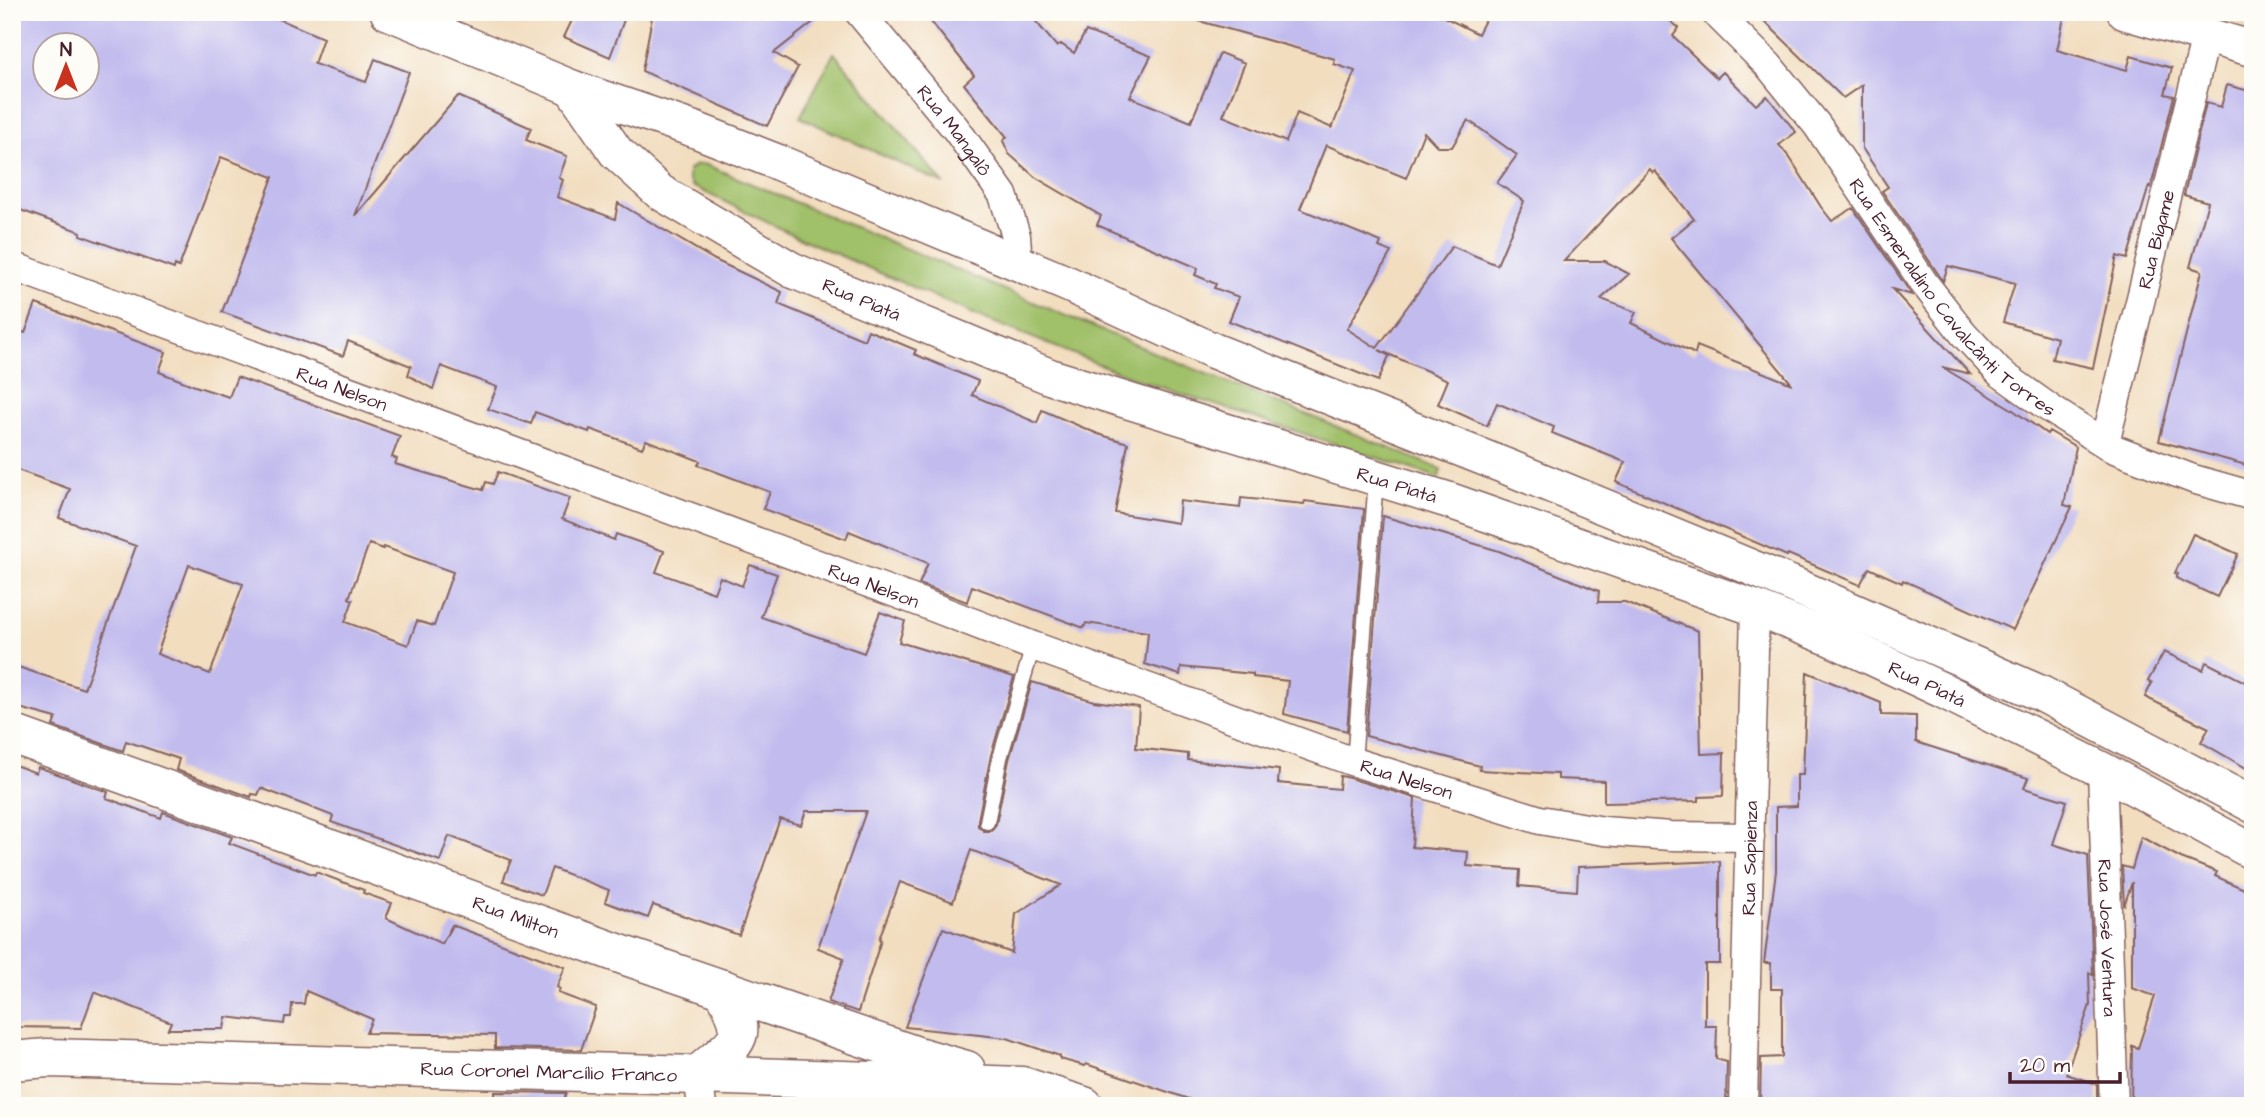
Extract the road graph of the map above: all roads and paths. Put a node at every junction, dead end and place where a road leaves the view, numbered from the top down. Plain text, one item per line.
1 (388, 12) edge
2 (859, 12) edge
3 (1714, 12) edge
4 (2124, 12) edge
5 (2206, 36) junction
6 (2253, 49) edge
7 (572, 88) junction
8 (693, 129) junction
9 (640, 174) junction
10 (1018, 263) junction
11 (12, 266) edge
12 (2105, 443) junction
13 (1376, 478) junction
14 (2253, 496) edge
15 (1755, 608) junction
16 (1032, 646) junction
17 (12, 734) edge
18 (1354, 762) junction
19 (2102, 770) junction
20 (2253, 805) edge
21 (987, 822) dead end
22 (1750, 837) junction
23 (2253, 852) edge
24 (723, 989) junction
25 (12, 1061) edge
26 (1022, 1086) junction
27 (700, 1090) edge
28 (1084, 1106) edge
29 (1743, 1106) edge
30 (2114, 1106) edge

1 - 7 street, Rua Piatá
2 - 10 street, Rua Mangalô
3 - 12 street, Rua Esmeraldino Cavalcânti Torres
4 - 5 street
5 - 6 street
5 - 12 street, Rua Bígame
7 - 8 street, Rua Piatá
7 - 9 street, Rua Piatá
8 - 9 street
8 - 10 street, Rua Piatá
9 - 13 street, Rua Piatá
10 - 20 street, Rua Piatá
11 - 16 street, Rua Nelson
12 - 14 street, Rua Esmeraldino Cavalcânti Torres
13 - 15 street, Rua Piatá
13 - 18 lane
15 - 19 street, Rua Piatá
15 - 22 street, Rua Sapienza
16 - 18 street, Rua Nelson
16 - 21 lane
17 - 24 main road, Rua Milton
18 - 22 street, Rua Nelson
19 - 23 street, Rua Piatá
19 - 30 street, Rua José Ventura
22 - 29 street, Rua Sapienza
24 - 26 main road, Rua Milton
24 - 27 main road
25 - 27 main road, Rua Coronel Marcílio Franco
26 - 27 main road, Rua Coronel Marcílio Franco
26 - 28 main road, Rua Coronel Marcílio Franco

